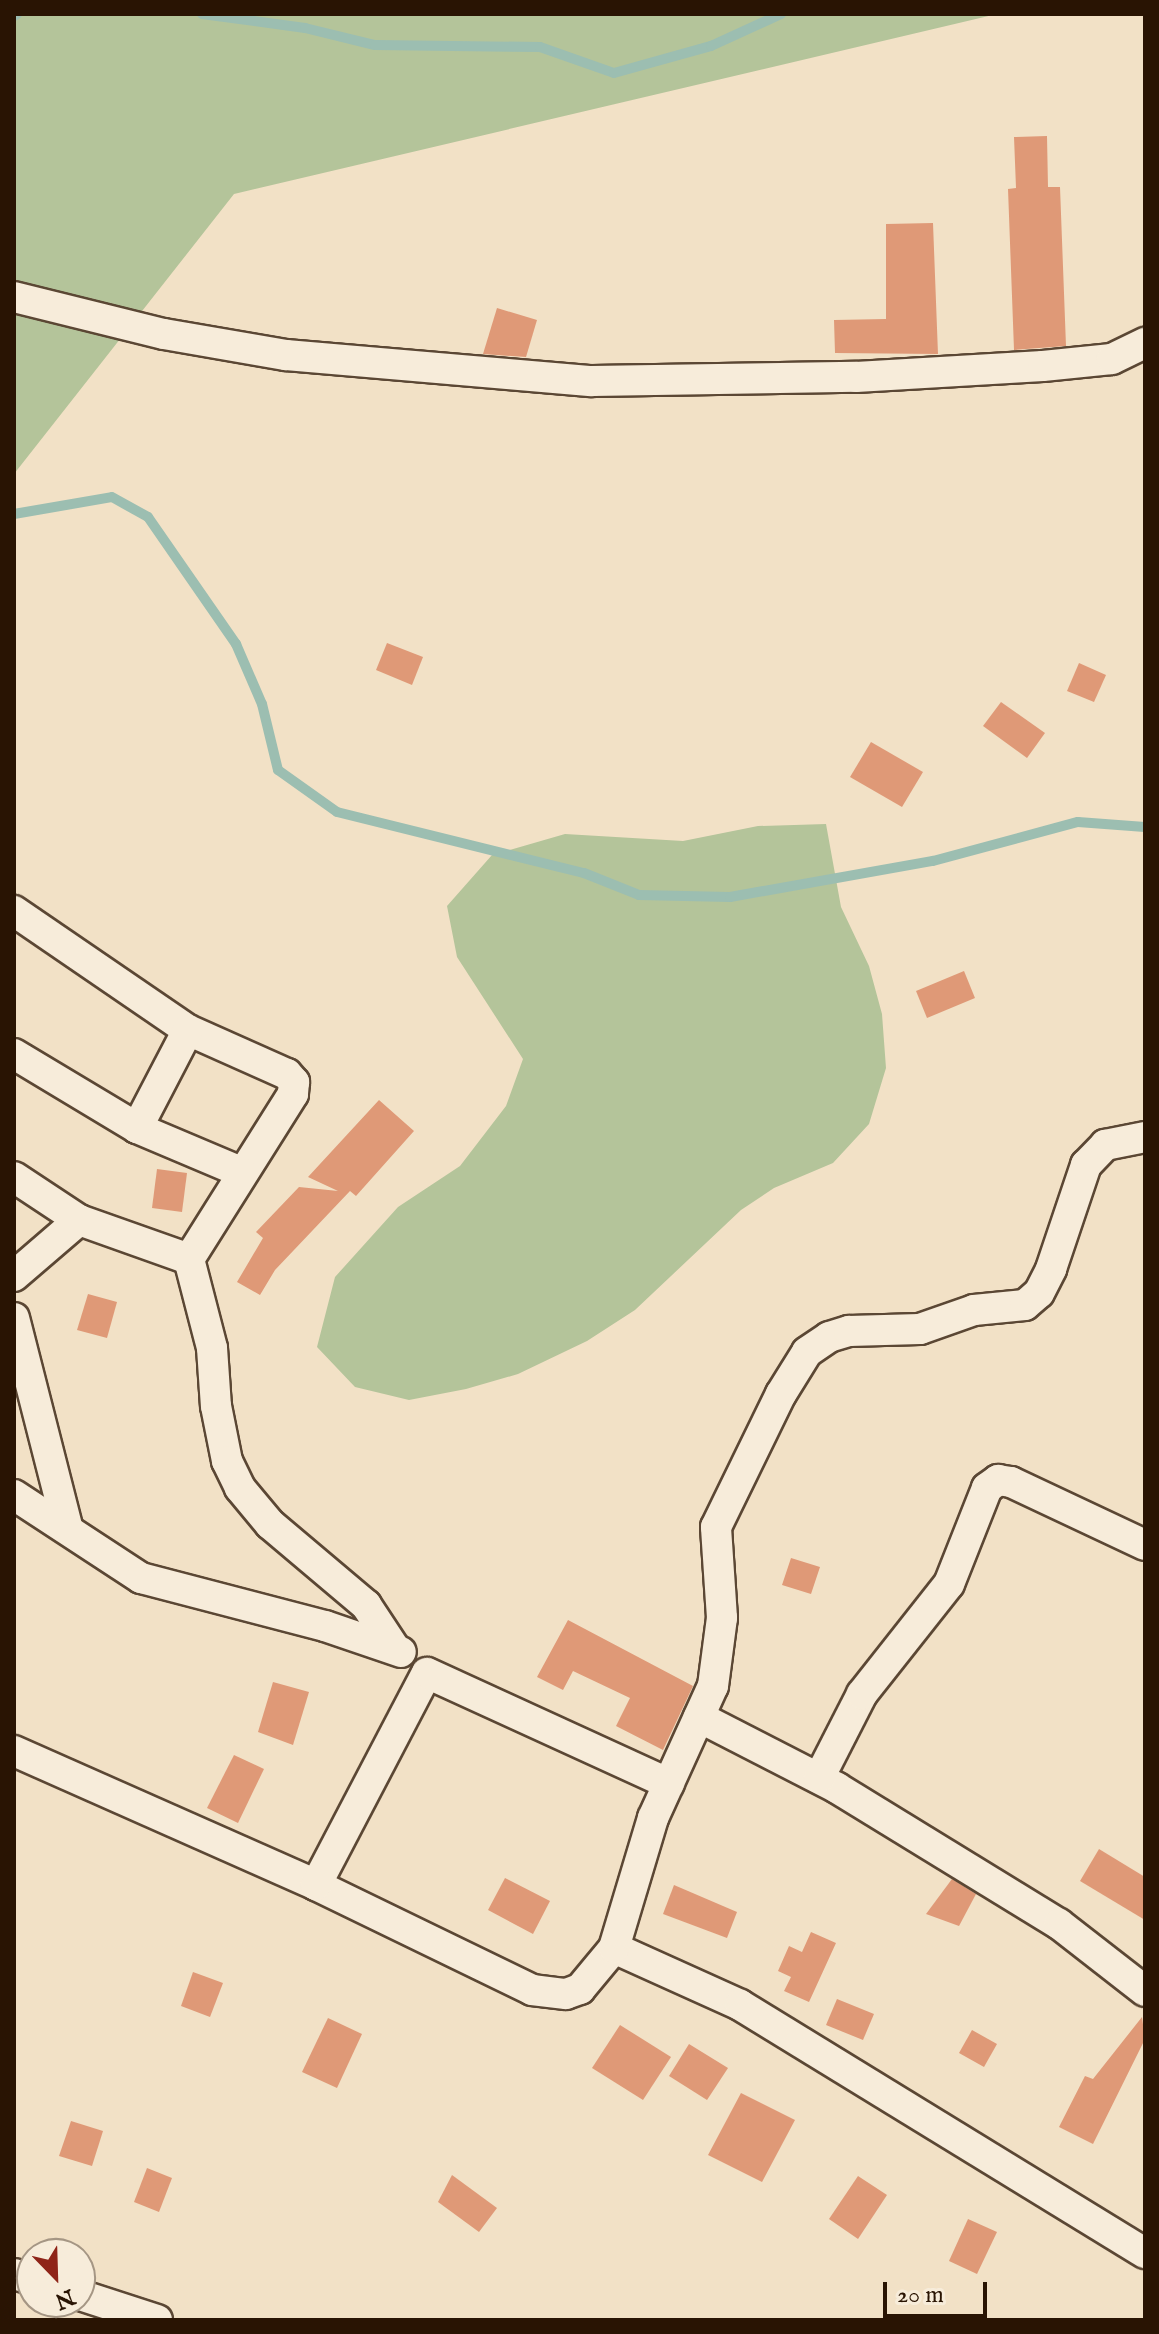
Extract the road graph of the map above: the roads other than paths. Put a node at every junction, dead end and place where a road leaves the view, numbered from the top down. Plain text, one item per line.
1 (14, 297) edge
2 (1144, 345) edge
3 (14, 911) edge
4 (188, 1030) junction
5 (14, 1054) edge
6 (137, 1128) junction
7 (1145, 1137) edge
8 (241, 1172) junction
9 (14, 1177) edge
10 (79, 1220) junction
11 (189, 1259) junction
12 (14, 1276) edge
13 (14, 1318) edge
14 (14, 1495) edge
15 (67, 1526) junction
16 (1145, 1545) edge
17 (395, 1649) junction
18 (427, 1673) junction
19 (699, 1717) junction
20 (14, 1751) edge
21 (819, 1778) junction
22 (669, 1784) junction
23 (316, 1885) junction
24 (614, 1948) junction
25 (1145, 1991) edge
26 (1145, 2253) edge
27 (96, 2300) edge
28 (157, 2320) edge

1 - 2 street
3 - 4 street
4 - 6 street
4 - 8 street
5 - 6 street
6 - 8 street
7 - 19 street
8 - 11 street
9 - 10 street
10 - 11 street
10 - 12 street
11 - 17 street
13 - 15 street
14 - 15 street
15 - 17 street
16 - 21 street
17 - 18 street
18 - 22 street
18 - 23 street
19 - 21 street
19 - 22 street
20 - 23 street
21 - 25 street
22 - 24 street
23 - 24 street
24 - 26 street
27 - 28 street

